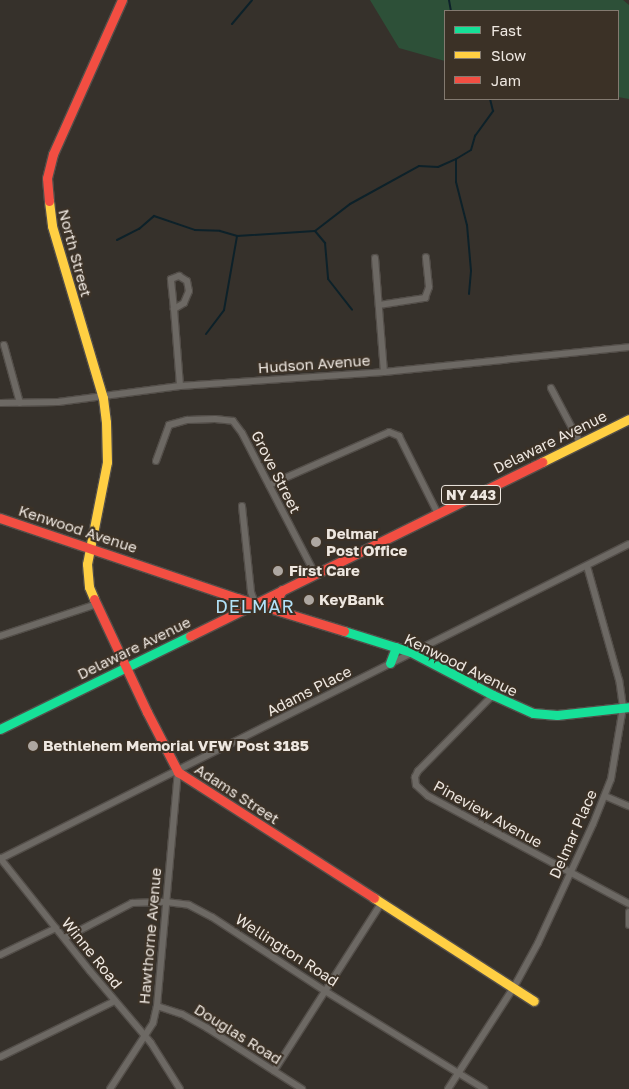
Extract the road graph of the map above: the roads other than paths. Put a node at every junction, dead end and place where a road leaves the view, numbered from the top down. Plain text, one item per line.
1 (122, 0) edge
2 (426, 257) dead end
3 (375, 258) dead end
4 (379, 305) junction
5 (174, 310) junction
6 (4, 346) dead end
7 (629, 347) edge
8 (384, 372) junction
9 (180, 386) junction
10 (551, 388) dead end
11 (103, 401) junction
12 (0, 403) edge
13 (20, 403) junction
14 (629, 421) edge
15 (580, 443) junction
16 (156, 461) dead end
17 (269, 485) junction
18 (242, 506) dead end
19 (437, 512) junction
20 (0, 518) edge
21 (629, 544) edge
22 (90, 547) junction
23 (587, 566) junction
24 (315, 574) junction
25 (282, 590) junction
26 (255, 603) junction
27 (97, 604) junction
28 (284, 612) junction
29 (0, 636) edge
30 (396, 648) junction
31 (411, 652) junction
32 (390, 664) junction
33 (126, 666) junction
34 (493, 695) junction
35 (626, 707) edge
36 (0, 729) edge
37 (178, 772) junction
38 (605, 796) junction
39 (629, 806) edge
40 (0, 859) edge
41 (570, 873) junction
42 (166, 902) junction
43 (381, 904) junction
44 (629, 904) edge
45 (629, 912) edge
46 (629, 925) edge
47 (56, 928) junction
48 (65, 938) junction
49 (0, 955) edge
50 (514, 987) junction
51 (325, 991) junction
52 (115, 1001) junction
53 (534, 1001) dead end
54 (157, 1006) junction
55 (144, 1034) junction
56 (0, 1058) edge
57 (274, 1071) junction
58 (458, 1073) junction
59 (110, 1089) edge
60 (180, 1089) edge
61 (302, 1089) edge
62 (448, 1089) edge
63 (484, 1089) edge

1 - 11 street, North Street
2 - 4 street
3 - 4 street
4 - 8 street
5 - 5 street
5 - 9 street
6 - 13 street
7 - 8 street, Hudson Avenue
8 - 9 street, Hudson Avenue
9 - 11 street, Hudson Avenue
10 - 15 street
11 - 13 street, Hudson Avenue
11 - 22 street, Adams Street
12 - 13 street, Hudson Avenue
14 - 15 street, Delaware Avenue / NY 443
15 - 19 street, Delaware Avenue / NY 443
16 - 17 street, Grove Street
17 - 19 street
17 - 24 street, Grove Street
18 - 26 street
19 - 24 street, Delaware Avenue / NY 443
20 - 22 street, Kenwood Avenue
21 - 23 street, Adams Place
22 - 26 street, Kenwood Avenue
22 - 27 street, Adams Street
23 - 31 street, Adams Place
23 - 35 street, Delmar Place
24 - 25 street, Delaware Avenue / NY 443
25 - 26 street, Delaware Avenue / NY 443
25 - 28 street
26 - 28 street, Kenwood Avenue
26 - 33 street, Delaware Avenue / NY 443
27 - 29 street
27 - 33 street, Adams Street
28 - 30 street, Kenwood Avenue
30 - 31 street, Kenwood Avenue
30 - 32 street
31 - 32 street, Adams Place
31 - 34 street, Kenwood Avenue
32 - 37 street, Adams Place
33 - 36 street, Delaware Avenue / NY 443
33 - 37 street, Adams Street
34 - 35 street, Kenwood Avenue
34 - 41 street, Pineview Avenue
35 - 38 street, Delmar Place
37 - 40 street, Adams Place
37 - 42 street, Hawthorne Avenue
37 - 43 street, Adams Street
38 - 39 street
38 - 41 street, Delmar Place
40 - 47 street, Winne Road
41 - 44 street, Pineview Avenue
41 - 50 street, Delmar Place
42 - 48 street, Wellington Road
42 - 51 street, Wellington Road
42 - 54 street, Hawthorne Avenue
43 - 50 street, Adams Street
43 - 51 street
45 - 46 street
47 - 48 street, Winne Road
47 - 49 street
48 - 52 street, Winne Road
50 - 53 street, Adams Street
50 - 58 street, Delmar Place
51 - 57 street
51 - 58 street, Wellington Road
52 - 55 street, Winne Road
52 - 56 street
54 - 55 street, Hawthorne Avenue
54 - 57 street, Douglas Road
55 - 59 street, Hawthorne Avenue
55 - 60 street, Winne Road
57 - 61 street, Douglas Road
58 - 62 street, Delmar Place
58 - 63 street, Wellington Road

